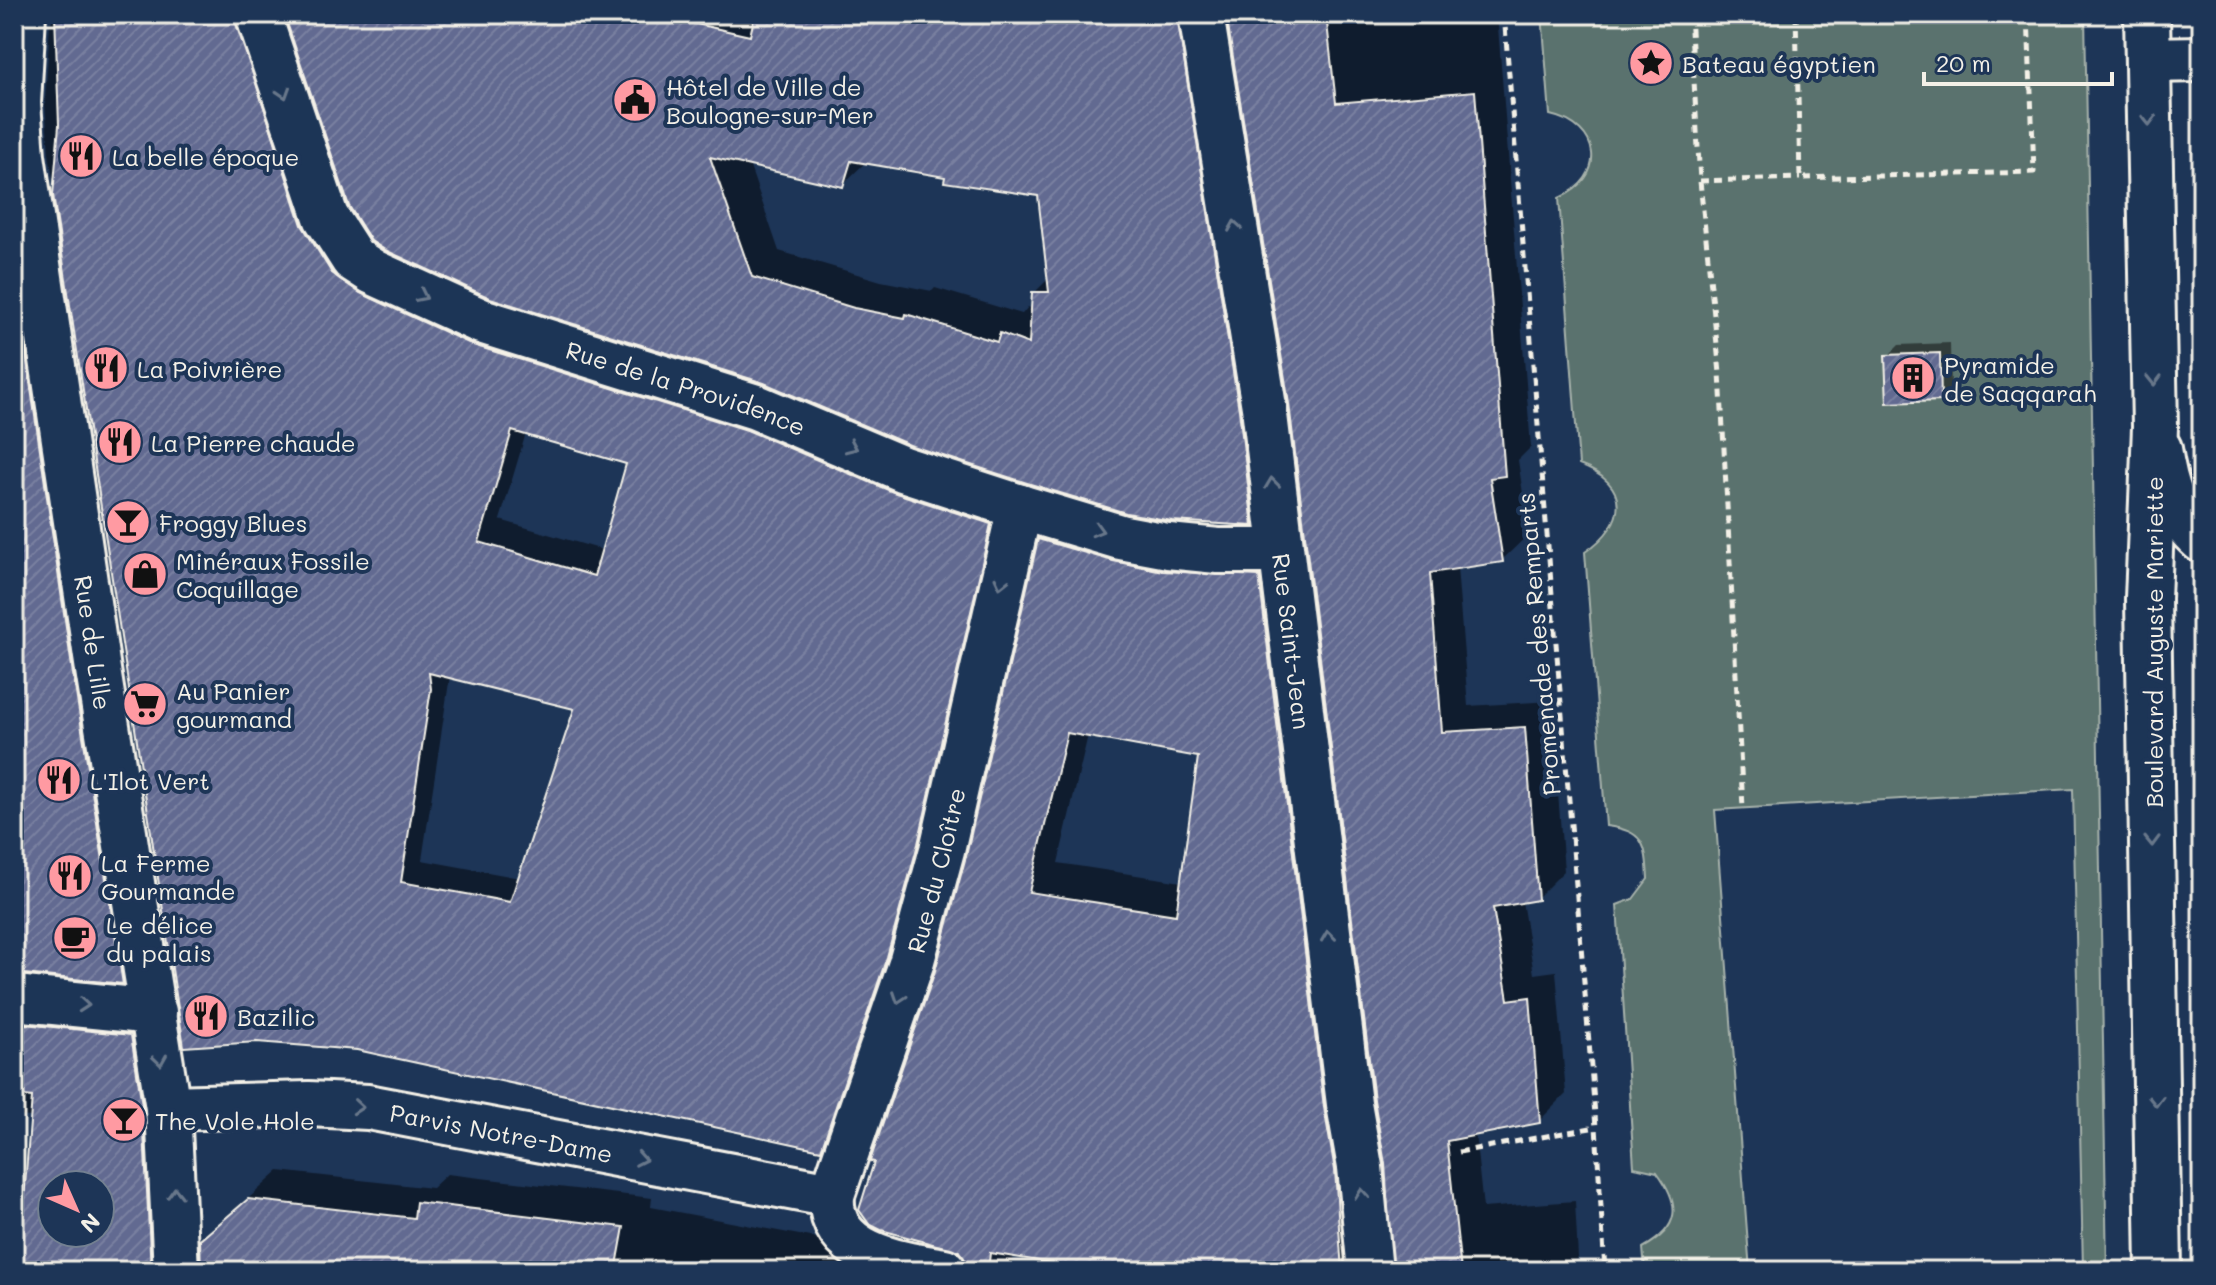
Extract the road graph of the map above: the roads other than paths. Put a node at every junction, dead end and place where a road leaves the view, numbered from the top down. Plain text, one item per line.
1 (23, 14) edge
2 (258, 14) edge
3 (1201, 14) edge
4 (2147, 14) edge
5 (2202, 59) edge
6 (2148, 60) junction
7 (2155, 427) junction
8 (1020, 507) junction
9 (2202, 540) edge
10 (1280, 551) junction
11 (14, 998) edge
12 (154, 1012) junction
13 (168, 1108) junction
14 (835, 1210) junction
15 (176, 1271) edge
16 (944, 1271) edge
17 (1366, 1271) edge
18 (2159, 1271) edge

1 - 12 street, Rue de Lille
2 -> 8 street, Rue de la Providence
10 -> 3 street, Rue Saint-Jean
4 - 6 street, Boulevard Auguste Mariette
5 - 6 street
6 -> 7 street, Boulevard Auguste Mariette
7 - 9 street
7 -> 18 street, Boulevard Auguste Mariette
8 -> 10 street, Rue de la Providence
8 -> 14 street, Rue du Cloître
17 -> 10 street, Rue Saint-Jean
11 -> 12 street
12 -> 13 street, Rue de Lille
13 -> 14 street, Parvis Notre-Dame
15 -> 13 street, Rue de Lille
14 - 16 street

